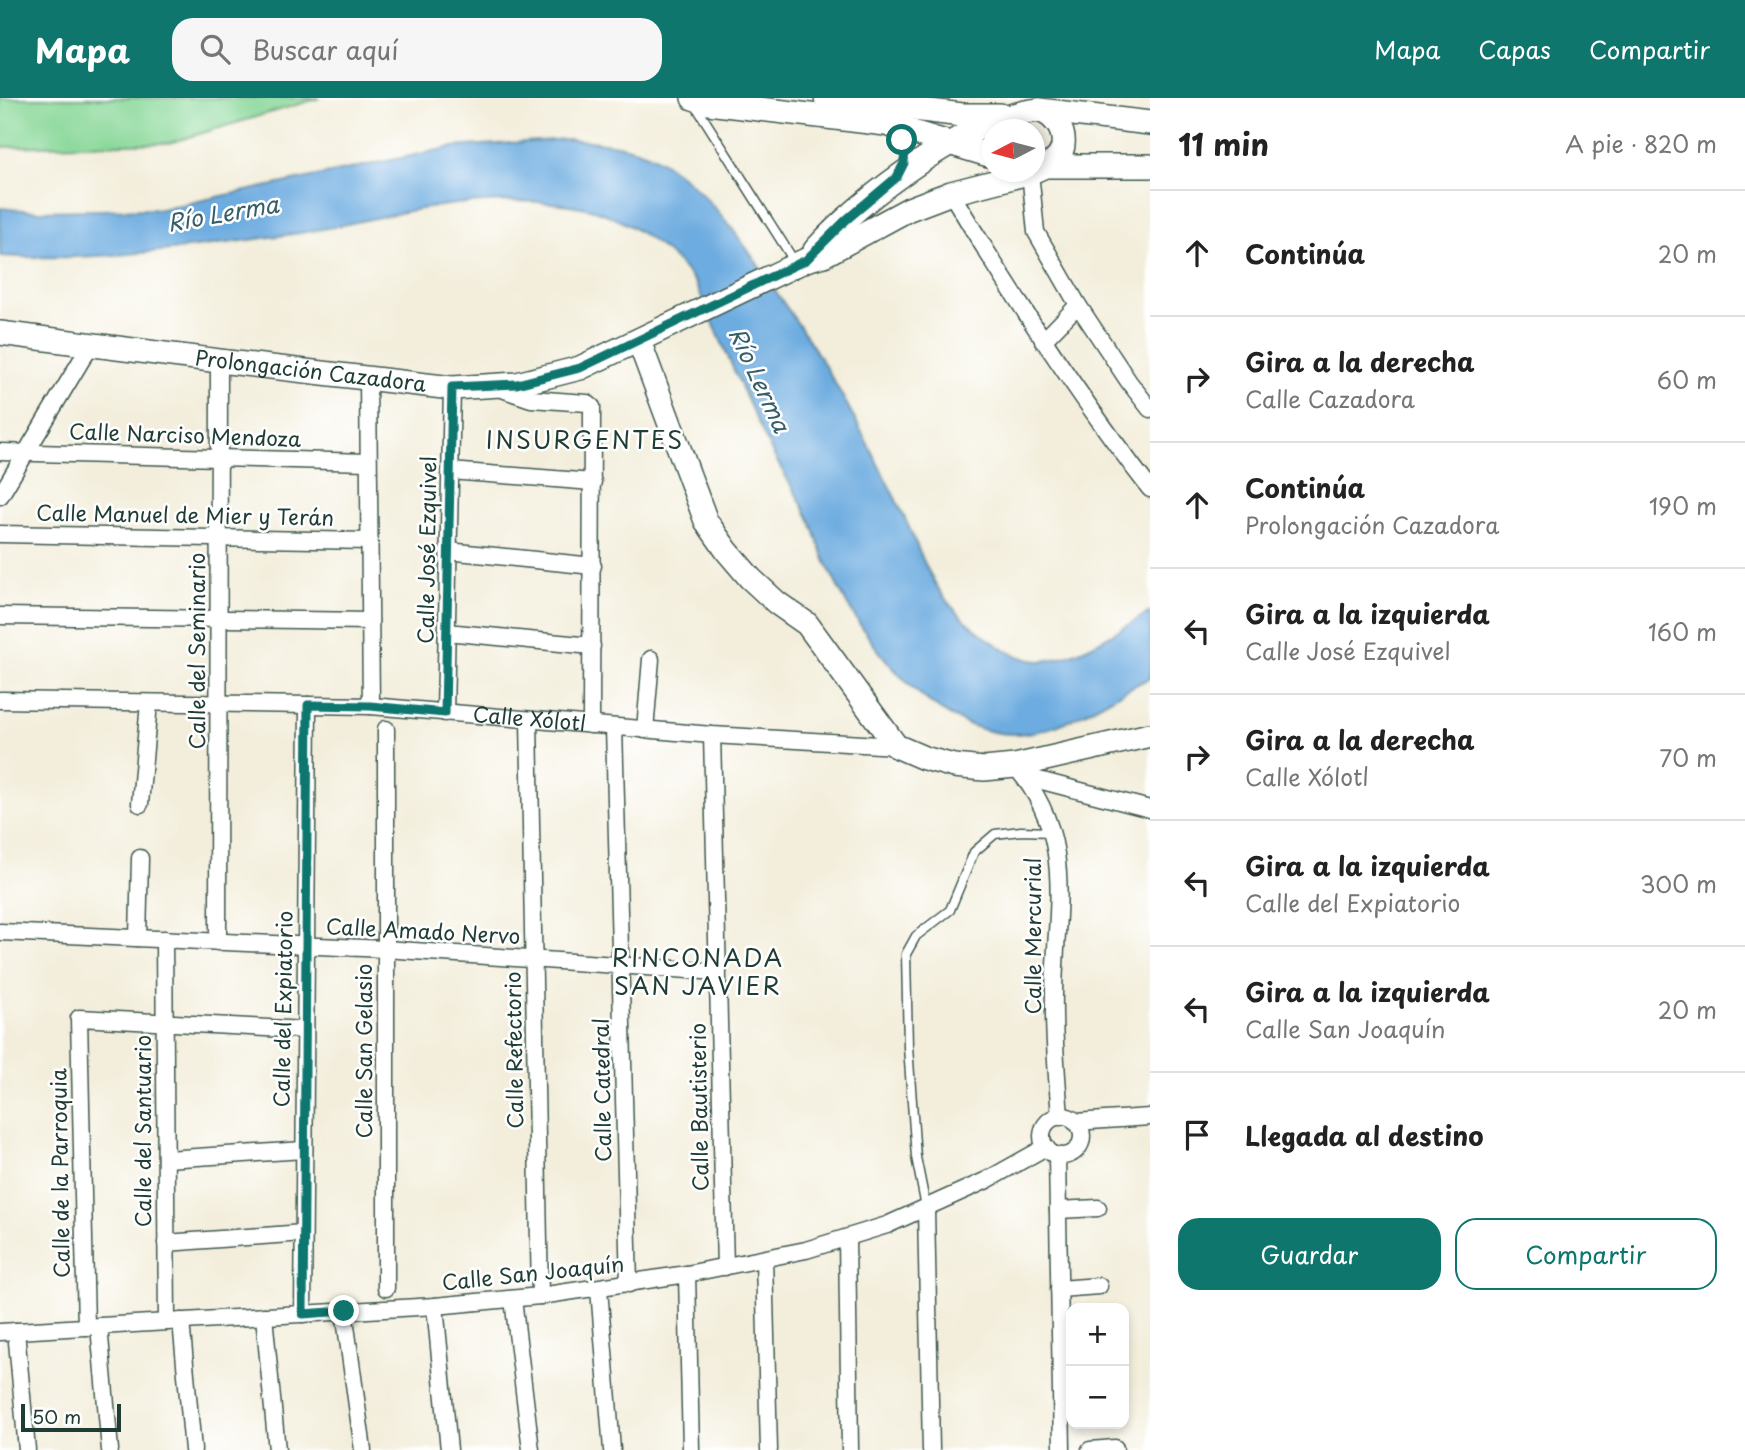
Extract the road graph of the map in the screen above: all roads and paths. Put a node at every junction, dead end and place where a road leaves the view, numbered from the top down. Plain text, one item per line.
1 (692, 98) edge
2 (826, 98) edge
3 (1022, 118) edge
4 (1045, 119) edge
5 (1150, 123) edge
6 (886, 124) junction
7 (950, 143) junction
8 (982, 153) edge
9 (1045, 163) edge
10 (1150, 166) edge
11 (1045, 169) edge
12 (897, 177) junction
13 (988, 182) edge
14 (1035, 182) edge
15 (951, 192) junction
16 (797, 264) junction
17 (1078, 305) junction
18 (0, 333) edge
19 (648, 336) junction
20 (1043, 341) junction
21 (91, 344) junction
22 (219, 361) junction
23 (368, 378) junction
24 (494, 386) junction
25 (452, 387) junction
26 (1150, 409) edge
27 (0, 453) edge
28 (24, 453) junction
29 (219, 458) junction
30 (368, 462) junction
31 (450, 471) junction
32 (593, 482) junction
33 (1150, 489) edge
34 (0, 496) edge
35 (0, 534) edge
36 (219, 538) junction
37 (369, 541) junction
38 (448, 551) junction
39 (593, 566) junction
40 (0, 616) edge
41 (219, 619) junction
42 (370, 621) junction
43 (446, 632) junction
44 (592, 646) junction
45 (651, 659) dead end
46 (0, 700) edge
47 (149, 703) junction
48 (219, 704) junction
49 (308, 705) junction
50 (370, 706) junction
51 (445, 713) junction
52 (529, 720) junction
53 (592, 725) junction
54 (614, 727) junction
55 (386, 729) dead end
56 (645, 730) junction
57 (712, 735) junction
58 (1150, 735) edge
59 (896, 746) junction
60 (1019, 771) junction
61 (140, 804) dead end
62 (1150, 809) edge
63 (1052, 832) junction
64 (140, 858) dead end
65 (0, 932) edge
66 (138, 938) junction
67 (164, 939) junction
68 (218, 942) junction
69 (306, 946) junction
70 (385, 949) junction
71 (534, 959) junction
72 (620, 965) junction
73 (718, 972) junction
74 (165, 1023) junction
75 (305, 1030) junction
76 (1150, 1117) edge
77 (1067, 1119) junction
78 (304, 1150) junction
79 (1051, 1151) junction
80 (166, 1159) junction
81 (1098, 1208) dead end
82 (926, 1209) junction
83 (1058, 1210) junction
84 (303, 1233) junction
85 (847, 1238) junction
86 (166, 1243) junction
87 (764, 1259) junction
88 (725, 1267) junction
89 (687, 1274) junction
90 (629, 1284) junction
91 (1099, 1286) dead end
92 (386, 1288) dead end
93 (599, 1289) junction
94 (1059, 1289) junction
95 (540, 1296) junction
96 (513, 1299) junction
97 (435, 1306) junction
98 (344, 1311) junction
99 (303, 1314) junction
100 (264, 1316) junction
101 (174, 1322) junction
102 (92, 1327) junction
103 (8, 1332) edge
104 (1066, 1371) edge
105 (1115, 1448) dead end
106 (27, 1450) edge
107 (110, 1450) edge
108 (193, 1450) edge
109 (277, 1450) edge
110 (363, 1450) edge
111 (449, 1450) edge
112 (531, 1450) edge
113 (612, 1450) edge
114 (691, 1450) edge
115 (769, 1450) edge
116 (850, 1450) edge
117 (931, 1450) edge
118 (1062, 1450) edge
119 (1090, 1450) edge

1 - 6 street
1 - 16 lane
2 - 3 street
3 - 5 street
3 - 7 street
4 - 9 street
6 - 7 street
6 - 12 street
7 - 8 street
7 - 12 street
10 - 11 street, Prolongación Cazadora
12 - 16 street
13 - 15 street, Prolongación Cazadora
14 - 17 street
15 - 16 street, Prolongación Cazadora
15 - 20 street
16 - 19 street, Prolongación Cazadora
17 - 20 street
17 - 26 street
18 - 21 street, Prolongación Cazadora
19 - 24 street, Prolongación Cazadora
19 - 59 street
20 - 33 street
21 - 22 street, Prolongación Cazadora
21 - 28 street
22 - 23 street, Prolongación Cazadora
22 - 29 street, Calle del Seminario
23 - 25 street, Prolongación Cazadora
23 - 30 street
24 - 25 street, Prolongación Cazadora
24 - 32 street
25 - 31 street, Calle José Ezquivel
27 - 28 street, Calle Narciso Mendoza
28 - 29 street, Calle Narciso Mendoza
28 - 34 street
29 - 30 street, Calle Narciso Mendoza
29 - 36 street, Calle del Seminario
30 - 37 street
31 - 32 street
31 - 38 street, Calle José Ezquivel
32 - 39 street
35 - 36 street, Calle Manuel de Mier y Terán
36 - 37 street, Calle Manuel de Mier y Terán
36 - 41 street, Calle del Seminario
37 - 42 street
38 - 39 street
38 - 43 street, Calle José Ezquivel
39 - 44 street
40 - 41 street
41 - 42 street
41 - 48 street, Calle del Seminario
42 - 50 street
43 - 44 street
43 - 51 street, Calle José Ezquivel
44 - 53 street
45 - 56 street
46 - 47 street, Calle Xólotl
47 - 48 street, Calle Xólotl
47 - 61 street
48 - 49 street, Calle Xólotl
48 - 68 street, Calle del Seminario
49 - 50 street, Calle Xólotl
49 - 69 street, Calle del Expiatorio
50 - 51 street, Calle Xólotl
51 - 52 street, Calle Xólotl
52 - 53 street, Calle Xólotl
52 - 71 street, Calle Refectorio
53 - 54 street, Calle Xólotl
54 - 56 street, Calle Xólotl
54 - 72 street, Calle Catedral
55 - 70 street, Calle San Gelasio
56 - 57 street, Calle Xólotl
57 - 59 street, Calle Xólotl
57 - 73 street, Calle Bautisterio
58 - 60 street, Calle Xólotl
59 - 60 street, Calle Xólotl
60 - 62 street
60 - 63 street, Calle Mercurial
63 - 77 street, Calle Mercurial
63 - 82 lane
64 - 66 street
65 - 66 street, Calle Amado Nervo
66 - 67 street, Calle Amado Nervo
67 - 68 street, Calle Amado Nervo
67 - 74 street, Calle del Santuario
68 - 69 street, Calle Amado Nervo
69 - 70 street, Calle Amado Nervo
69 - 75 street, Calle del Expiatorio
70 - 71 street, Calle Amado Nervo
70 - 92 street, Calle San Gelasio
71 - 72 street, Calle Amado Nervo
71 - 95 street, Calle Refectorio
72 - 73 street, Calle Amado Nervo
72 - 90 street, Calle Catedral
73 - 88 street, Calle Bautisterio
74 - 75 street
74 - 80 street, Calle del Santuario
74 - 102 street, Calle de la Parroquia
75 - 78 street, Calle del Expiatorio
76 - 77 street
77 - 79 street
77 - 79 street
78 - 80 street
78 - 84 street, Calle del Expiatorio
79 - 82 street, Calle San Joaquín
79 - 83 street
80 - 86 street, Calle del Santuario
81 - 83 street
82 - 85 street, Calle San Joaquín
82 - 117 street
83 - 94 street
84 - 86 street
84 - 99 street, Calle del Expiatorio
85 - 87 street, Calle San Joaquín
85 - 116 street
86 - 101 street, Calle del Santuario
87 - 88 street, Calle San Joaquín
87 - 115 street
88 - 89 street, Calle San Joaquín
89 - 90 street, Calle San Joaquín
89 - 114 street
90 - 93 street, Calle San Joaquín
91 - 94 street
93 - 95 street, Calle San Joaquín
93 - 113 street
94 - 104 street
95 - 96 street, Calle San Joaquín
96 - 97 street, Calle San Joaquín
96 - 112 street
97 - 98 street, Calle San Joaquín
97 - 111 street
98 - 99 street, Calle San Joaquín
98 - 110 street
99 - 100 street, Calle San Joaquín
100 - 101 street, Calle San Joaquín
100 - 109 street
101 - 102 street, Calle San Joaquín
101 - 108 street, Calle del Santuario
102 - 103 street, Calle San Joaquín
102 - 107 street, Calle de la Parroquia
103 - 106 street
104 - 118 street
105 - 119 street

